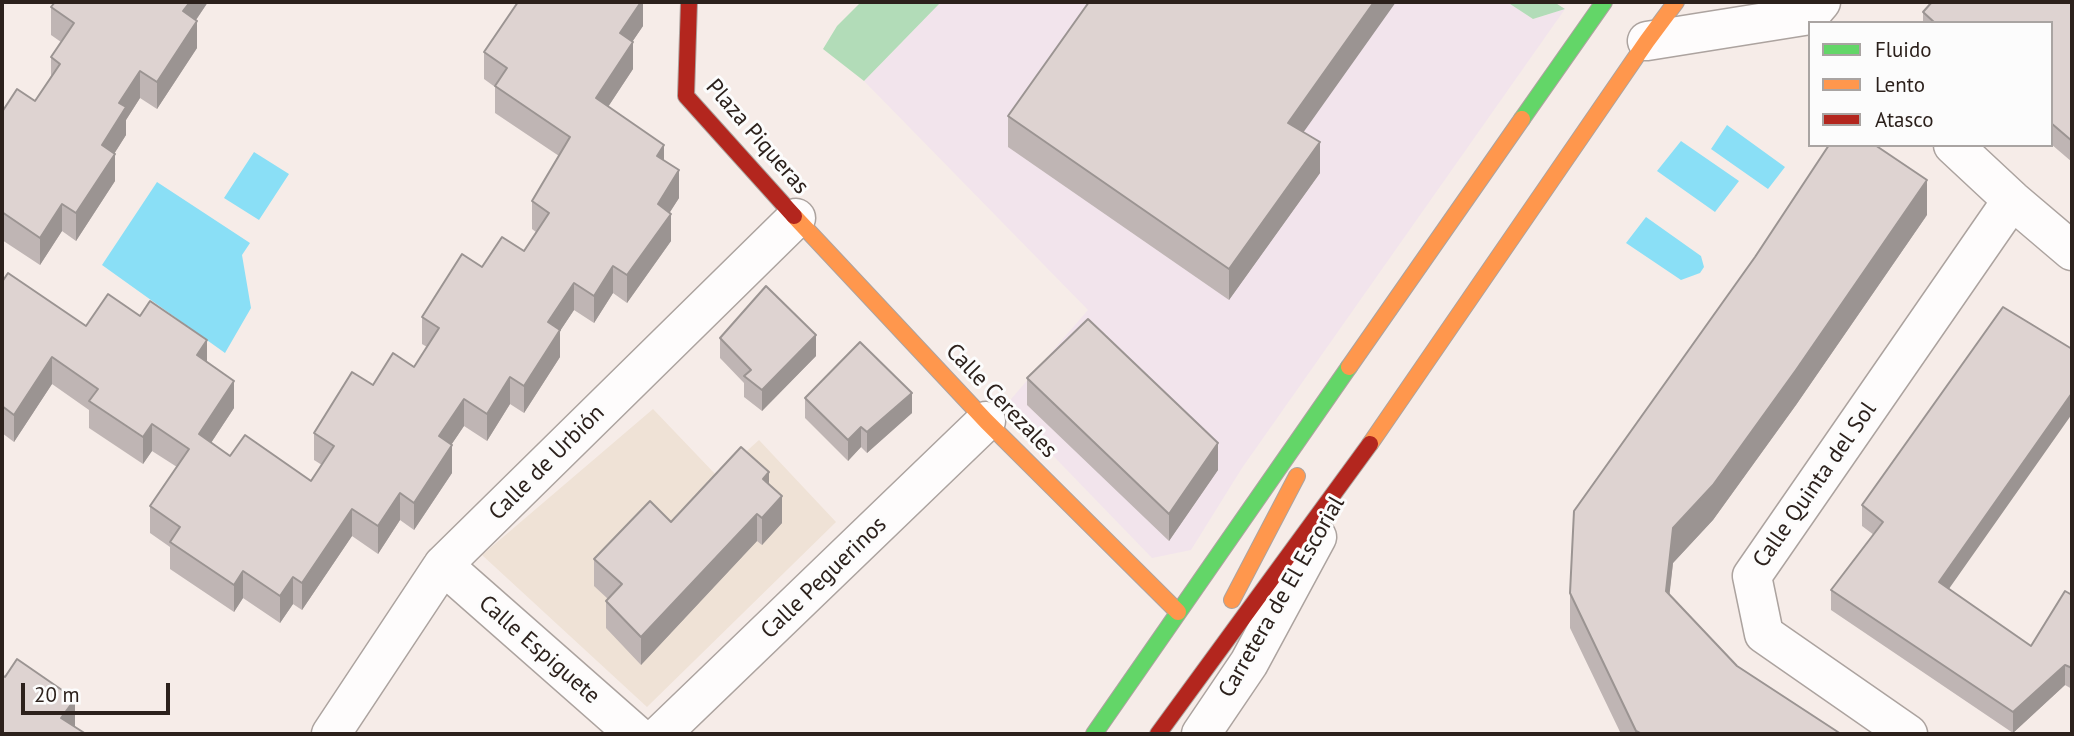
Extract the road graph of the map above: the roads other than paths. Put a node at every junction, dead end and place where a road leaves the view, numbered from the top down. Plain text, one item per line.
1 (689, 2) edge
2 (1604, 2) edge
3 (1676, 2) edge
4 (1816, 13) edge
5 (1647, 41) junction
6 (1954, 147) edge
7 (2012, 201) junction
8 (796, 218) junction
9 (2072, 251) edge
10 (1362, 350) junction
11 (986, 421) junction
12 (1360, 458) joint
13 (443, 565) junction
14 (1178, 612) junction
15 (1189, 721) edge
16 (331, 734) edge
17 (635, 734) edge
18 (661, 734) edge
19 (1094, 734) edge
20 (1158, 734) edge
21 (1908, 734) edge

1 - 8 main road, Plaza Piqueras
2 - 10 main road
3 - 5 main road
4 - 5 street
5 - 12 main road
6 - 7 street
7 - 9 street
7 - 21 street, Calle Quinta del Sol
8 - 11 main road, Calle Cerezales
8 - 13 street, Calle de Urbión
10 - 14 main road
10 - 15 main road
11 - 14 main road, Calle Cerezales
11 - 18 street, Calle Peguerinos
12 - 15 street, Carretera de El Escorial
13 - 16 street, Calle de Urbión
13 - 17 street, Calle Espiguete
14 - 19 main road
15 - 20 main road

